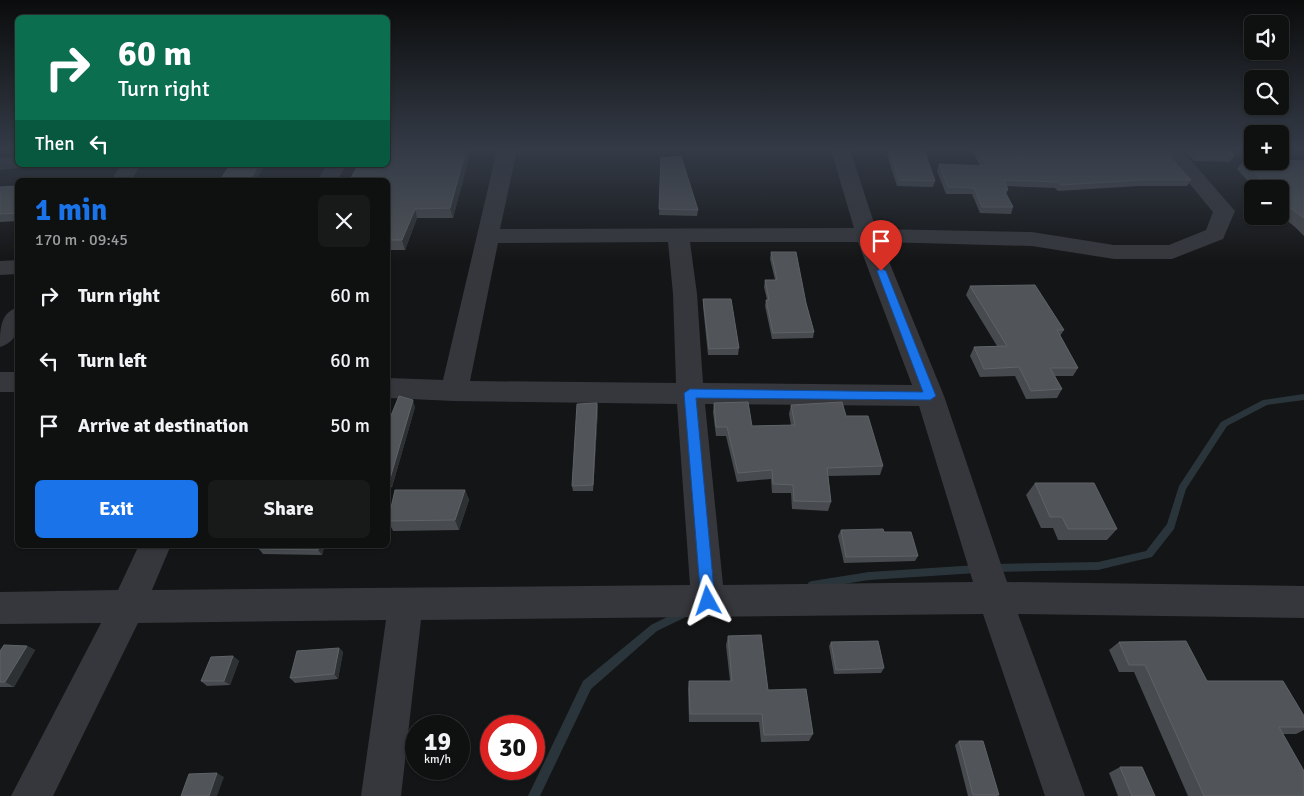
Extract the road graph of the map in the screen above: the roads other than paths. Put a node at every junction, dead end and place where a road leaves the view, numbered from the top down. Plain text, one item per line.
1 (499, 187) edge
2 (852, 187) edge
3 (1203, 187) edge
4 (867, 235) junction
5 (489, 236) junction
6 (678, 236) junction
7 (15, 267) edge
8 (0, 268) edge
9 (15, 319) edge
10 (0, 338) edge
11 (0, 382) edge
12 (15, 382) edge
13 (390, 388) edge
14 (454, 391) junction
15 (690, 393) junction
16 (930, 396) junction
17 (154, 548) edge
18 (995, 598) junction
19 (708, 601) junction
20 (406, 603) junction
21 (128, 607) junction
22 (0, 608) edge
23 (1300, 609) edge
24 (31, 796) edge
25 (381, 796) edge
26 (1065, 796) edge

1 - 5 street
2 - 4 street
3 - 4 street
4 - 6 street
4 - 16 street
5 - 6 street
5 - 14 street
6 - 15 street
7 - 8 street
9 - 10 street
11 - 12 street
13 - 14 street
14 - 15 street
15 - 16 street
15 - 19 street
16 - 18 street
17 - 21 street
18 - 19 street
18 - 23 street
18 - 26 street
19 - 20 street
20 - 21 street
20 - 25 street
21 - 22 street
21 - 24 street

